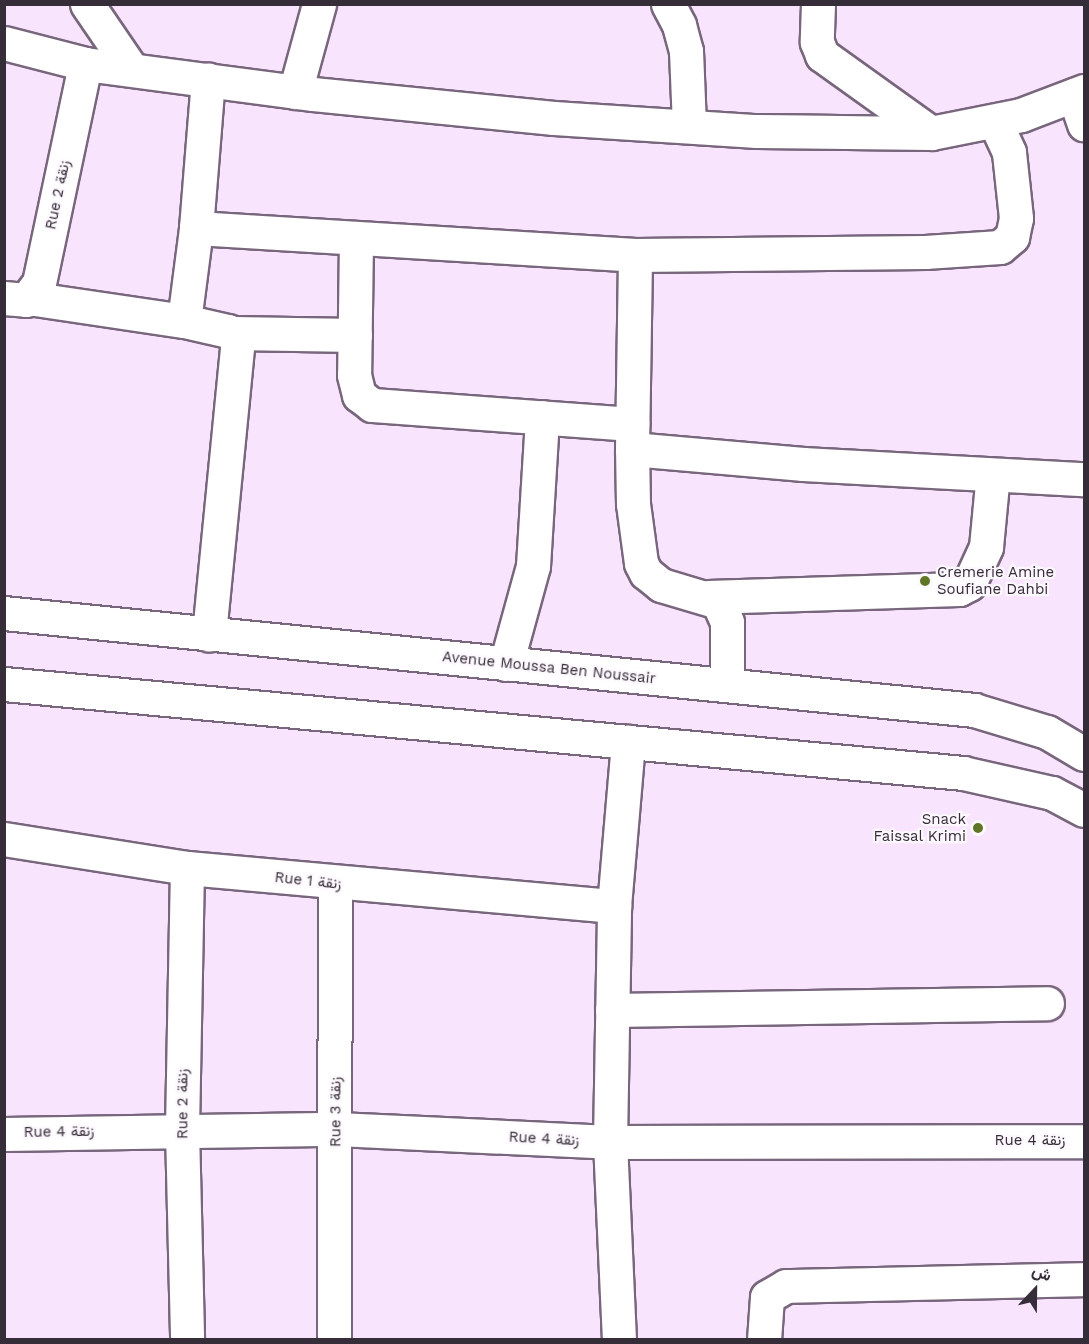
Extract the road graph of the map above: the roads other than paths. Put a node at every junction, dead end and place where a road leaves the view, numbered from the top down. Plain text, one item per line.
1 (87, 4) edge
2 (319, 4) edge
3 (668, 4) edge
4 (818, 4) edge
5 (4, 43) edge
6 (85, 64) junction
7 (130, 67) junction
8 (208, 79) junction
9 (295, 92) junction
10 (1081, 103) edge
11 (995, 122) junction
12 (690, 125) junction
13 (931, 133) junction
14 (196, 228) junction
15 (356, 240) junction
16 (635, 255) junction
17 (16, 298) edge
18 (184, 321) junction
19 (234, 333) junction
20 (355, 335) junction
21 (542, 417) junction
22 (632, 436) junction
23 (987, 474) junction
24 (1084, 479) edge
25 (708, 597) junction
26 (4, 613) edge
27 (209, 635) junction
28 (506, 664) junction
29 (4, 684) edge
30 (727, 685) junction
31 (628, 742) junction
32 (1084, 754) edge
33 (1084, 810) edge
34 (4, 839) edge
35 (187, 868) junction
36 (334, 884) junction
37 (614, 906) junction
38 (1047, 1003) dead end
39 (612, 1010) junction
40 (337, 1129) junction
41 (182, 1130) junction
42 (4, 1134) edge
43 (1084, 1141) edge
44 (610, 1142) junction
45 (1084, 1279) edge
46 (187, 1340) edge
47 (334, 1340) edge
48 (619, 1340) edge
49 (764, 1340) edge

1 - 7 street
2 - 9 street
3 - 12 street
4 - 13 street
5 - 6 street
6 - 7 street
6 - 17 street, Rue 2 زنقة
7 - 8 street
8 - 9 street
8 - 14 street
9 - 12 street
10 - 11 street
11 - 13 street
11 - 16 street
12 - 13 street
14 - 15 street
14 - 18 street
15 - 16 street
15 - 20 street
16 - 22 street
17 - 18 street
18 - 19 street
19 - 20 street
19 - 27 street
20 - 21 street
21 - 22 street
21 - 28 street
22 - 23 street
22 - 25 street
23 - 24 street
23 - 25 street
25 - 30 street
26 - 27 street, Avenue Moussa Ben Noussair
27 - 28 street, Avenue Moussa Ben Noussair
28 - 30 street, Avenue Moussa Ben Noussair
29 - 31 street
30 - 32 street, Avenue Moussa Ben Noussair
31 - 33 street
31 - 37 street
34 - 35 street, Rue 1 زنقة
35 - 36 street, Rue 1 زنقة
35 - 41 street, Rue 2 زنقة
36 - 37 street, Rue 1 زنقة
36 - 40 street, Rue 3 زنقة
37 - 39 street
38 - 39 street
39 - 44 street
40 - 41 street, Rue 4 زنقة
40 - 44 street, Rue 4 زنقة
40 - 47 street, Rue 3 زنقة
41 - 42 street, Rue 4 زنقة
41 - 46 street, Rue 2 زنقة
43 - 44 street, Rue 4 زنقة
44 - 48 street
45 - 49 street

